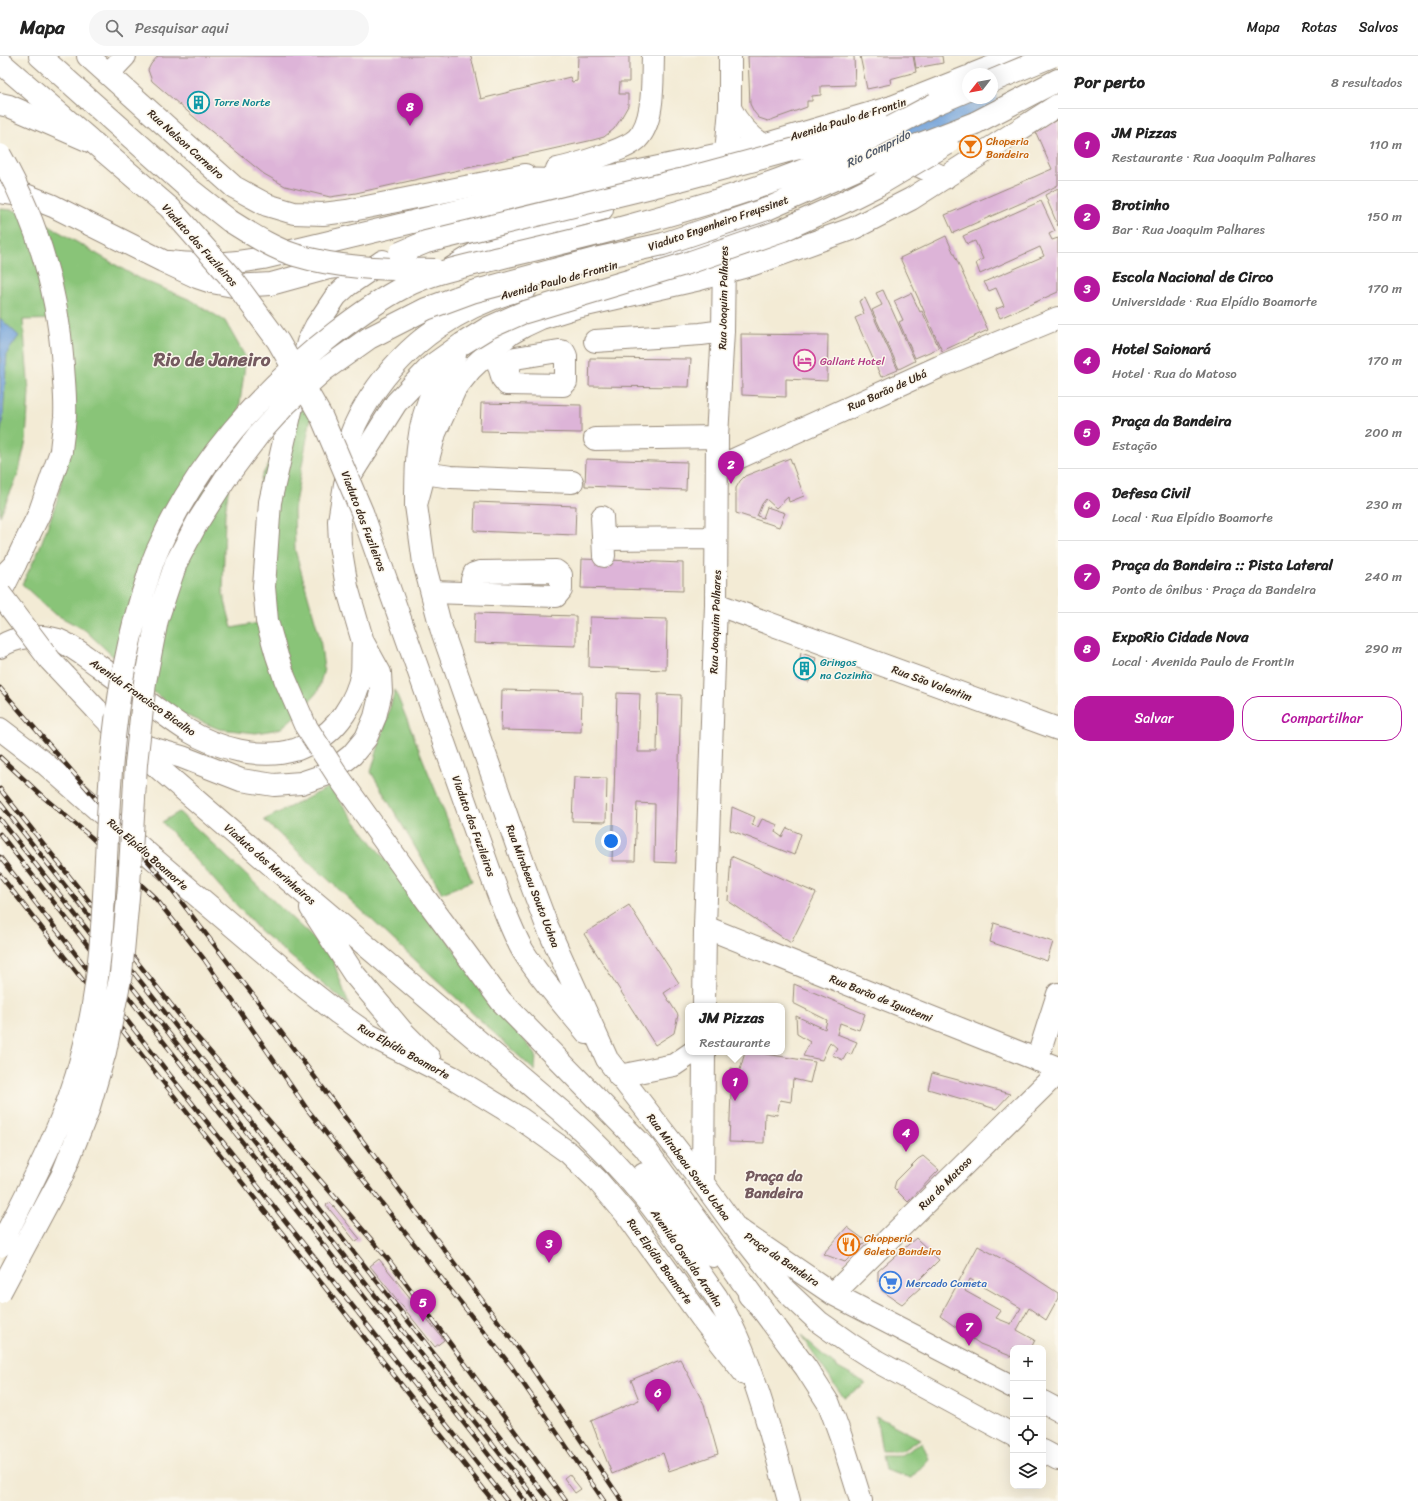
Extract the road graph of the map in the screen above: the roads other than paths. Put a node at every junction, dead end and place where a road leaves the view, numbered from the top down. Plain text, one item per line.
1 (40, 56) edge
2 (88, 56) edge
3 (125, 56) edge
4 (653, 56) edge
5 (730, 56) edge
6 (1019, 56) edge
7 (0, 62) edge
8 (1053, 64) edge
9 (989, 68) edge
10 (108, 74) junction
11 (962, 78) edge
12 (998, 78) edge
13 (962, 93) edge
14 (0, 104) edge
15 (935, 104) junction
16 (1058, 105) edge
17 (892, 107) junction
18 (730, 108) junction
19 (975, 123) junction
20 (94, 143) junction
21 (763, 145) junction
22 (726, 153) junction
23 (0, 155) edge
24 (577, 174) junction
25 (945, 178) junction
26 (509, 189) junction
27 (0, 192) edge
28 (911, 199) junction
29 (294, 213) joint
30 (724, 238) junction
31 (391, 257) junction
32 (163, 261) junction
33 (448, 270) junction
34 (725, 272) junction
35 (1058, 318) edge
36 (723, 332) junction
37 (595, 341) dead end
38 (462, 344) junction
39 (490, 352) junction
40 (300, 372) junction
41 (518, 384) junction
42 (718, 437) junction
43 (595, 439) dead end
44 (718, 467) junction
45 (424, 473) junction
46 (572, 482) dead end
47 (345, 484) junction
48 (416, 505) junction
49 (602, 517) dead end
50 (716, 538) junction
51 (7, 572) edge
52 (432, 592) junction
53 (474, 592) dead end
54 (0, 594) edge
55 (716, 604) junction
56 (363, 642) junction
57 (0, 647) edge
58 (0, 729) edge
59 (1058, 729) edge
60 (127, 741) junction
61 (298, 888) junction
62 (704, 927) junction
63 (1058, 994) edge
64 (704, 1003) edge
65 (689, 1055) edge
66 (704, 1055) edge
67 (1037, 1060) junction
68 (613, 1067) junction
69 (1058, 1068) edge
70 (1058, 1072) edge
71 (452, 1077) junction
72 (562, 1112) junction
73 (703, 1183) junction
74 (735, 1227) junction
75 (0, 1246) edge
76 (0, 1292) edge
77 (832, 1294) junction
78 (762, 1309) junction
79 (1010, 1384) edge
80 (755, 1387) junction
81 (1046, 1404) edge
82 (1058, 1410) edge
83 (1010, 1433) edge
84 (1046, 1453) edge
85 (1058, 1459) edge
86 (789, 1501) edge
87 (861, 1501) edge

1 - 33 main road, bridge
2 - 10 main road, Rua Nelson Carneiro
3 - 10 main road
4 - 24 main road
5 - 18 main road
6 - 9 main road
7 - 20 main road, Viaduto dos Fuzileiros
8 - 12 main road, Viaduto Engenheiro Freyssinet, bridge
8 - 19 main road, Viaduto Engenheiro Freyssinet
10 - 29 main road, Rua Nelson Carneiro
11 - 17 main road, Avenida Paulo de Frontin
13 - 15 main road, Viaduto Engenheiro Freyssinet
14 - 20 main road
15 - 31 main road, bridge
15 - 33 main road, Viaduto Engenheiro Freyssinet, bridge
16 - 25 main road, Avenida Paulo de Frontin
17 - 21 main road, Avenida Paulo de Frontin
17 - 25 main road
17 - 40 main road
18 - 21 main road
18 - 22 main road
19 - 38 main road, bridge
19 - 76 main road, Viaduto Engenheiro Freyssinet, bridge
20 - 68 main road, Viaduto dos Fuzileiros, bridge
21 - 22 main road, Avenida Paulo de Frontin
22 - 24 main road, Avenida Paulo de Frontin
23 - 51 main road, bridge
24 - 26 main road, Avenida Paulo de Frontin
24 - 26 main road
25 - 28 main road, Avenida Paulo de Frontin
26 - 29 main road, Avenida Paulo de Frontin
26 - 32 main road, Avenida Paulo de Frontin
27 - 32 main road
28 - 30 main road, Avenida Paulo de Frontin
28 - 34 main road, Avenida Paulo de Frontin
30 - 34 main road, Rua Joaquim Palhares
30 - 47 main road, Avenida Paulo de Frontin
31 - 32 main road
31 - 40 main road
33 - 75 main road, bridge
34 - 36 main road, Rua Joaquim Palhares
34 - 39 main road, Avenida Paulo de Frontin
35 - 44 main road, Rua Barão de Ubá
36 - 37 main road
36 - 42 main road, Rua Joaquim Palhares
38 - 47 main road
38 - 48 main road
39 - 41 main road
39 - 45 main road, Avenida Paulo de Frontin
40 - 78 main road, bridge
41 - 41 main road
42 - 43 main road
42 - 44 main road, Rua Joaquim Palhares
44 - 50 main road, Rua Joaquim Palhares
45 - 46 main road
45 - 48 main road, Avenida Paulo de Frontin
47 - 56 main road, Avenida Paulo de Frontin
48 - 52 main road, Rua Mirabeau Souto Uchoa
49 - 50 main road
50 - 55 main road, Rua Joaquim Palhares
51 - 54 main road
52 - 53 main road
52 - 68 main road, Rua Mirabeau Souto Uchoa
54 - 60 main road, Viaduto dos Marinheiros, bridge
55 - 59 main road, Rua São Valentim
55 - 62 main road, Rua Joaquim Palhares
56 - 57 main road, Avenida Francisco Bicalho
56 - 60 main road
58 - 71 main road, Rua Elpídio Boamorte
60 - 61 main road, Viaduto dos Marinheiros
61 - 71 main road
61 - 72 main road, Viaduto dos Marinheiros
62 - 64 main road, Rua Joaquim Palhares
62 - 67 main road, Rua Barão de Iguatemi
63 - 67 main road
65 - 68 main road
66 - 73 main road
67 - 69 main road, Rua Barão de Iguatemi
68 - 73 main road, Rua Mirabeau Souto Uchoa
70 - 77 main road, Rua do Matoso
71 - 80 main road, Rua Elpídio Boamorte
72 - 78 main road
72 - 80 main road, Avenida Osvaldo Aranha
73 - 74 main road, Rua Mirabeau Souto Uchoa
74 - 77 main road, Praça da Bandeira
74 - 83 main road, Praça da Bandeira
77 - 79 main road, Praça da Bandeira
78 - 87 main road
80 - 86 main road, Avenida Osvaldo Aranha
81 - 82 main road
84 - 85 main road

